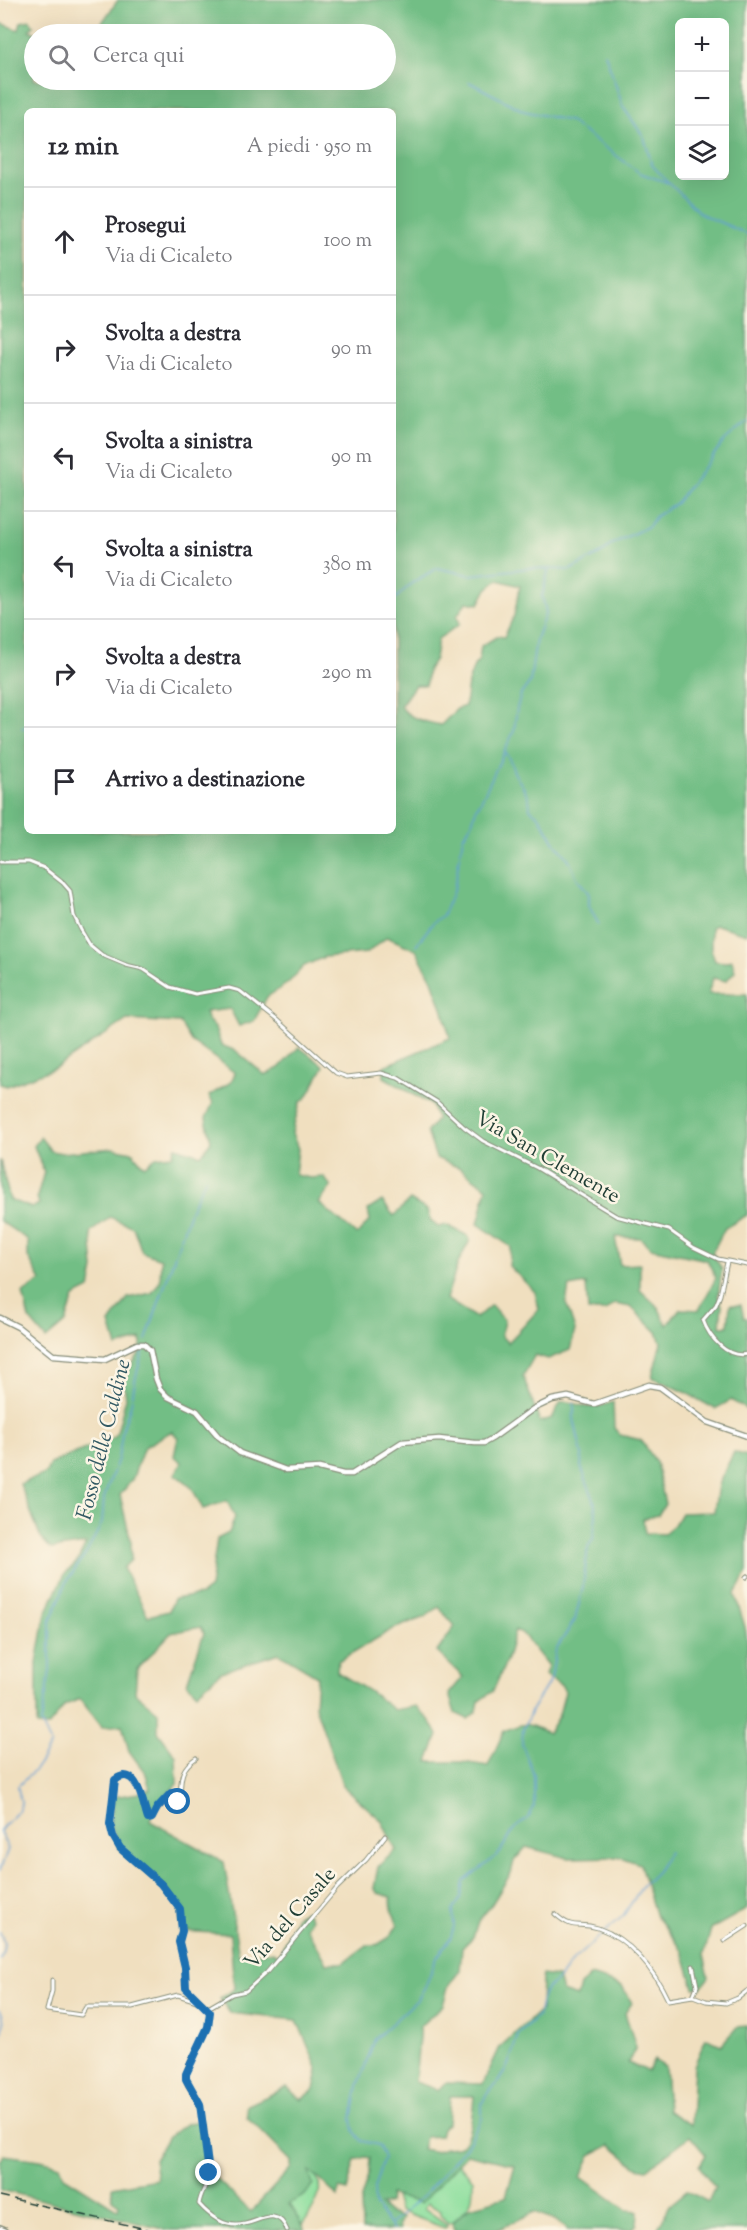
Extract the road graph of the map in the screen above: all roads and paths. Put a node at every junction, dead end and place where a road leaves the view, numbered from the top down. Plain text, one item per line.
1 (0, 862) edge
2 (727, 1262) junction
3 (747, 1265) edge
4 (0, 1318) edge
5 (747, 1354) edge
6 (747, 1436) edge
7 (196, 1758) dead end
8 (385, 1836) dead end
9 (555, 1914) dead end
10 (747, 1926) edge
11 (724, 1941) dead end
12 (693, 1966) dead end
13 (52, 1980) dead end
14 (747, 1990) edge
15 (693, 1996) junction
16 (199, 2002) junction
17 (208, 2008) junction
18 (0, 2228) edge
19 (5, 2230) edge
20 (286, 2230) edge

1 - 2 street, Via San Clemente
2 - 3 street, Via San Clemente
2 - 5 street
4 - 6 main road
7 - 16 street
8 - 17 street, Via del Casale
9 - 15 street
10 - 11 street
12 - 15 street
13 - 16 street
14 - 15 street
16 - 17 street
17 - 20 street
18 - 19 main road

